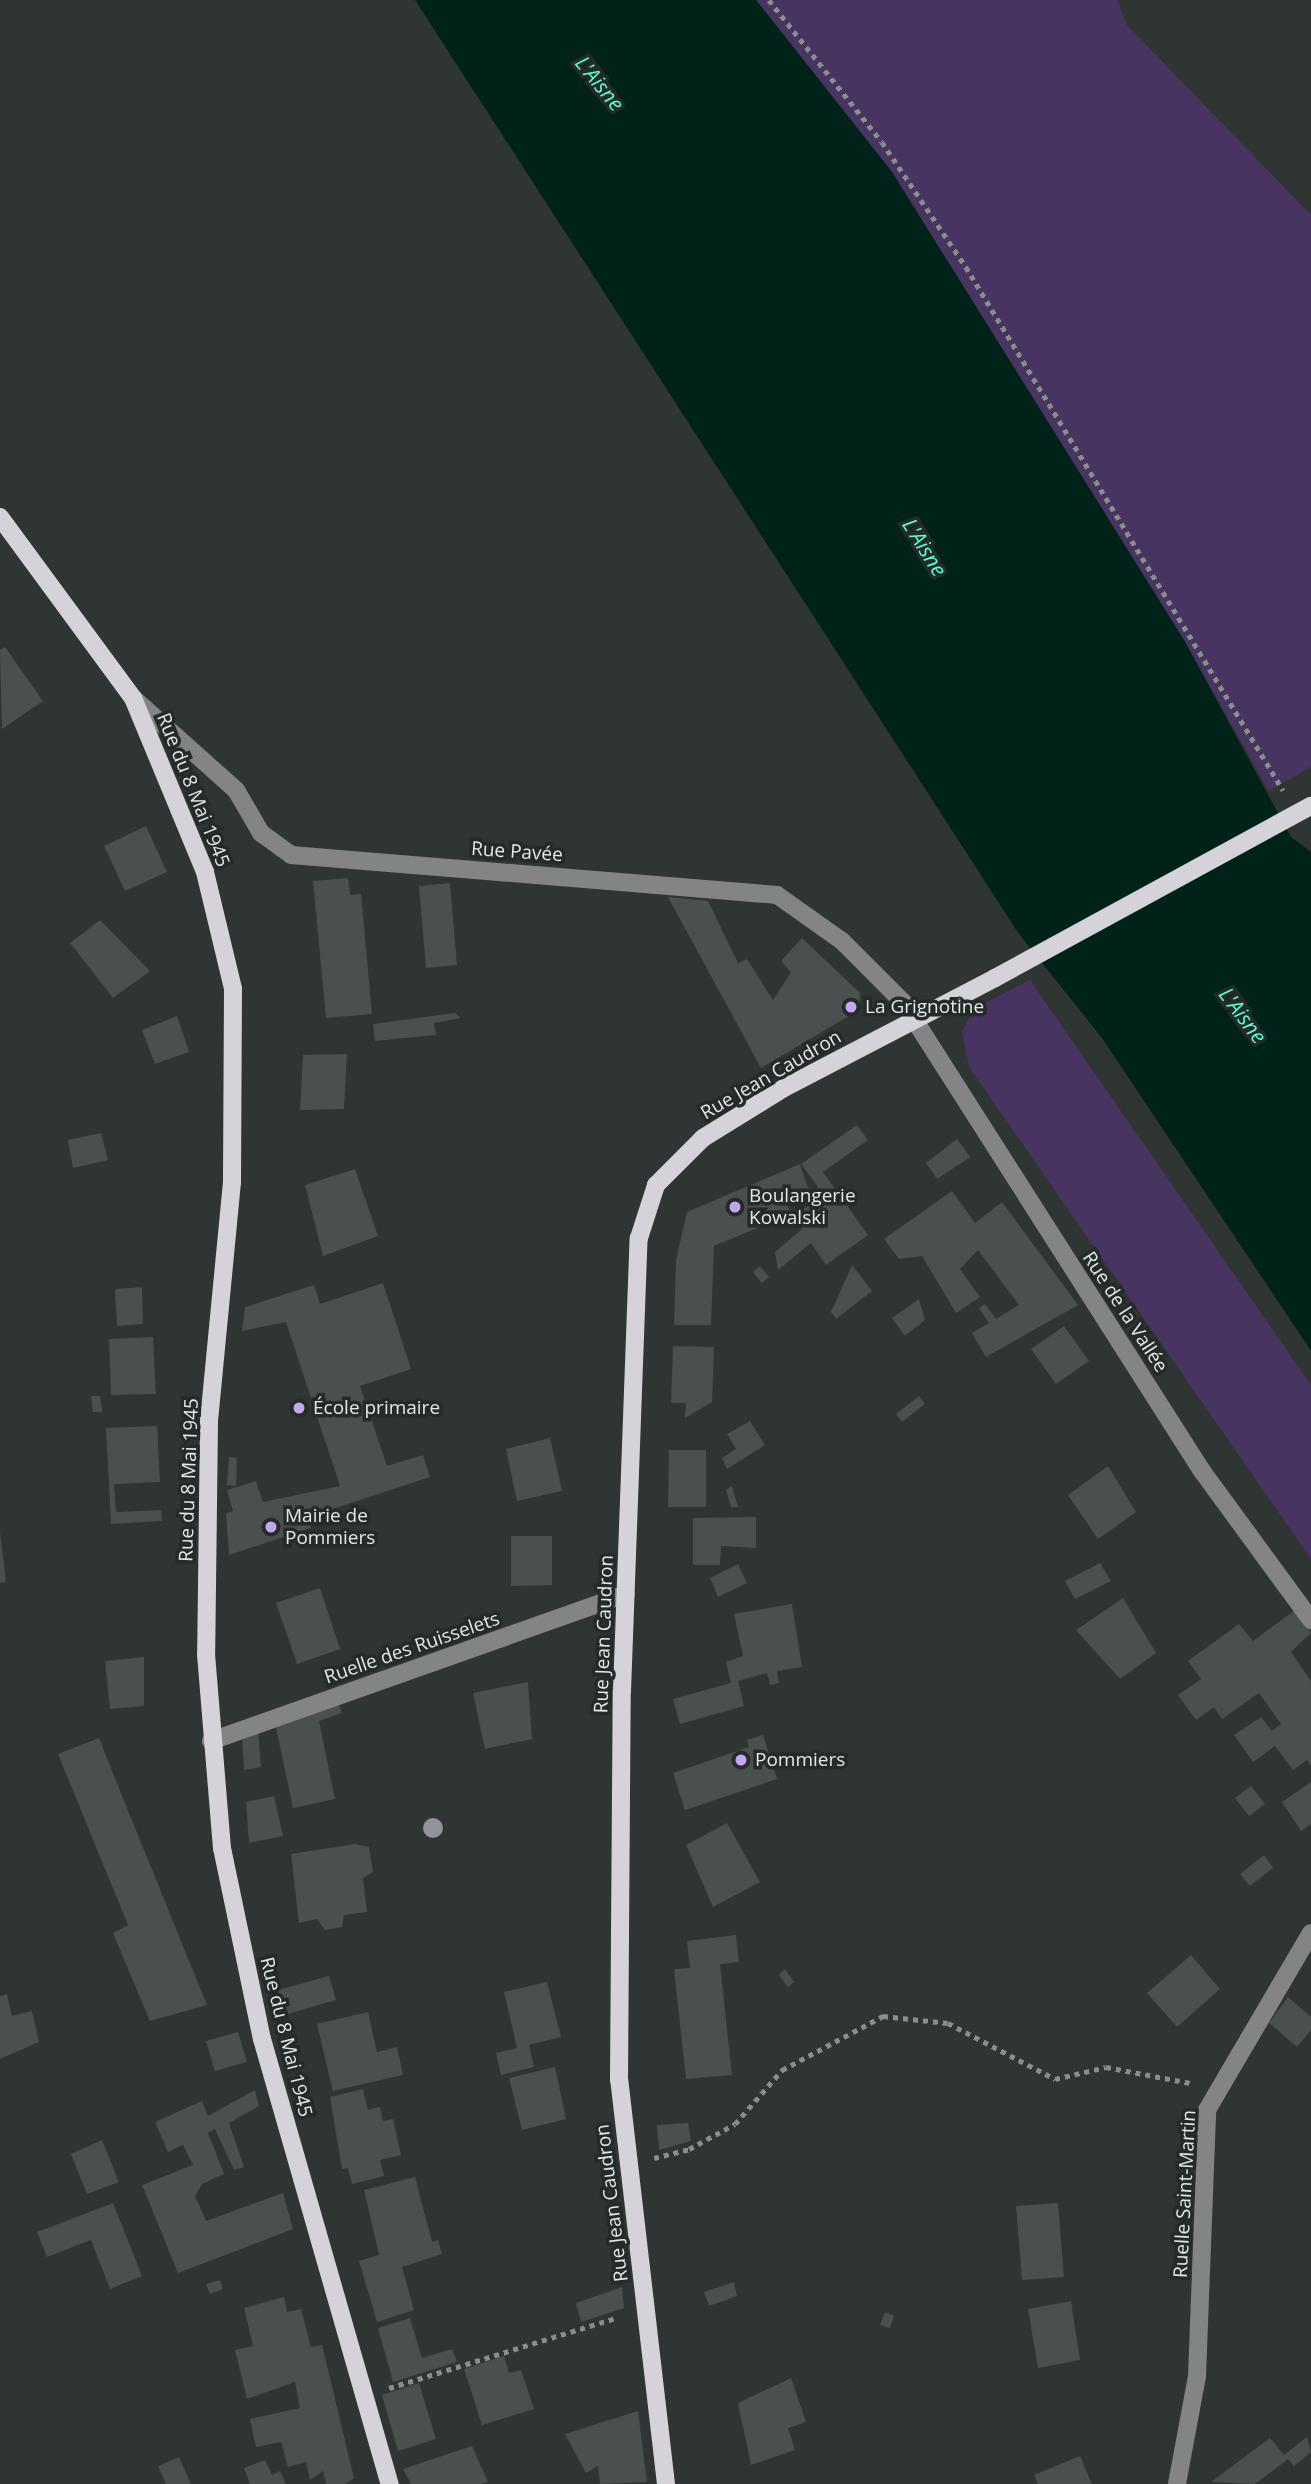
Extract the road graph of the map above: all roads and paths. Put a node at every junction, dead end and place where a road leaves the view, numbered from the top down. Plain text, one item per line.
1 (769, 0) edge
2 (0, 517) edge
3 (134, 698) junction
4 (1304, 801) edge
5 (915, 1019) junction
6 (626, 1594) junction
7 (1311, 1620) edge
8 (211, 1741) junction
9 (1311, 1933) edge
10 (1220, 2088) junction
11 (627, 2152) junction
12 (646, 2309) junction
13 (364, 2396) junction
14 (390, 2484) edge
15 (666, 2484) edge
16 (1177, 2484) edge

1 - 4 path
2 - 3 main road, Rue du 8 Mai 1945
3 - 5 street, Rue Pavée
3 - 8 main road, Rue du 8 Mai 1945
4 - 5 main road, Rue Jean Caudron, bridge
5 - 6 main road, Rue Jean Caudron
5 - 7 street, Rue de la Vallée
6 - 8 street, Ruelle des Ruisselets
6 - 11 main road, Rue Jean Caudron
8 - 13 main road, Rue du 8 Mai 1945
9 - 10 street, Ruelle Saint-Martin
10 - 11 path
10 - 16 street, Ruelle Saint-Martin
11 - 12 main road, Rue Jean Caudron
12 - 13 path
12 - 15 main road, Rue Jean Caudron
13 - 14 main road, Rue du 8 Mai 1945

